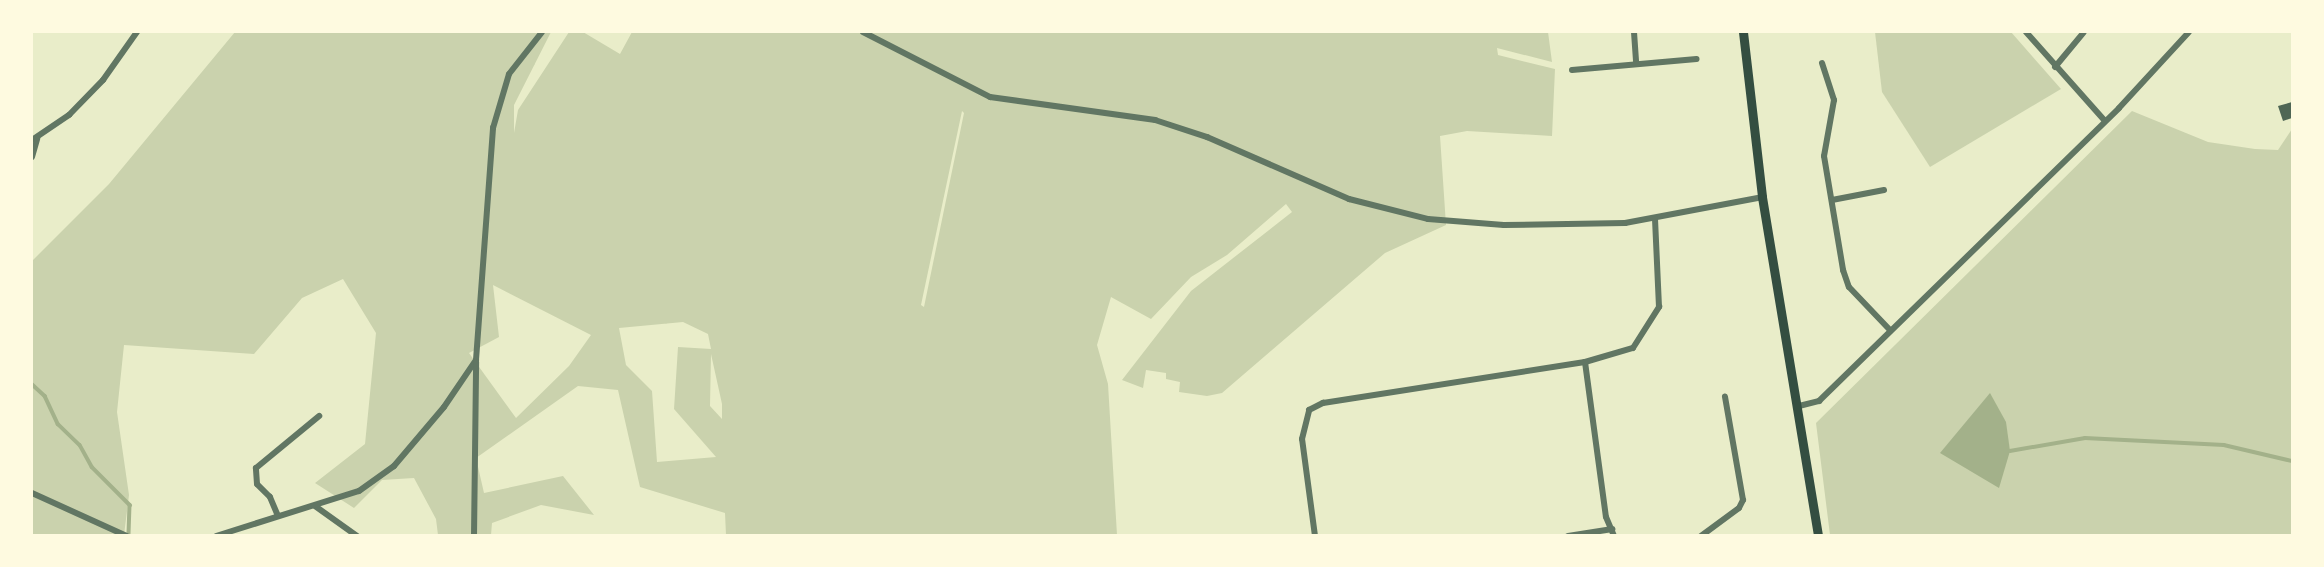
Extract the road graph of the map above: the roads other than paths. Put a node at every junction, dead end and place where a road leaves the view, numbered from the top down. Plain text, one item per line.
1 (137, 32) edge
2 (541, 32) edge
3 (863, 32) edge
4 (1634, 32) edge
5 (1743, 32) edge
6 (2025, 32) edge
7 (2084, 32) edge
8 (2189, 32) edge
9 (1697, 59) dead end
10 (1636, 63) junction
11 (1822, 63) dead end
12 (2055, 67) junction
13 (1572, 70) dead end
14 (2105, 121) junction
15 (34, 139) edge
16 (32, 157) edge
17 (1884, 190) dead end
18 (1762, 197) junction
19 (1832, 200) junction
20 (1655, 219) junction
21 (1889, 330) junction
22 (476, 360) junction
23 (1585, 362) junction
24 (1725, 397) dead end
25 (1799, 406) junction
26 (319, 416) dead end
27 (32, 493) edge
28 (316, 506) junction
29 (278, 516) junction
30 (1613, 532) edge
31 (127, 536) edge
32 (216, 536) edge
33 (357, 536) edge
34 (474, 536) edge
35 (1315, 536) edge
36 (1568, 536) edge
37 (1701, 536) edge
38 (1818, 536) edge

1 - 15 street
2 - 22 street
3 - 20 street
4 - 10 street
5 - 18 main road
6 - 12 street
7 - 12 street
8 - 14 street
9 - 10 street
10 - 13 street
11 - 19 street
12 - 14 street
14 - 21 street
15 - 16 street
17 - 19 street
18 - 20 street
18 - 25 main road
19 - 21 street
20 - 23 street
21 - 25 street
22 - 28 street
22 - 34 street
23 - 30 street
23 - 35 street
24 - 37 street
25 - 38 main road
26 - 29 street
27 - 31 street
28 - 29 street
28 - 33 street
29 - 32 street
30 - 36 street

